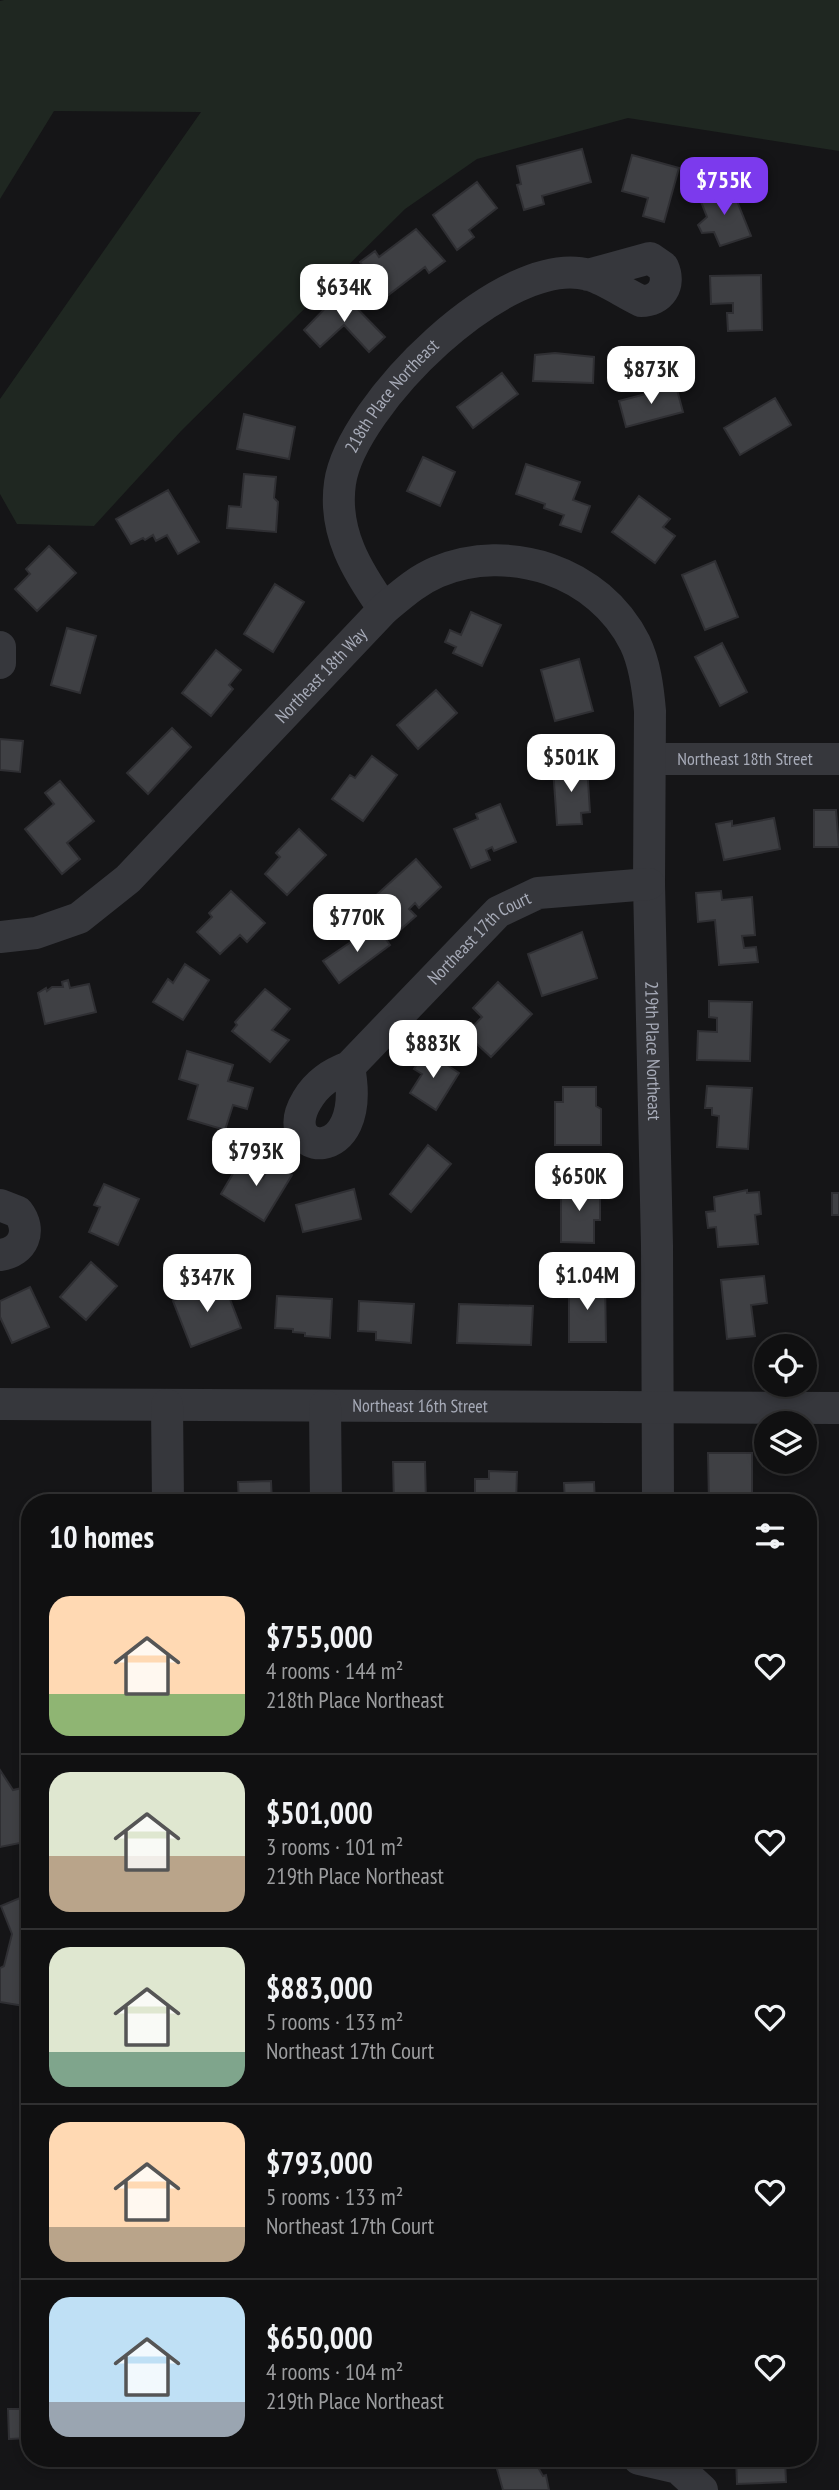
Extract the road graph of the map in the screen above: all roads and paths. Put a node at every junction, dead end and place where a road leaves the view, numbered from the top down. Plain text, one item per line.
1 (588, 275) dead end
2 (384, 609) junction
3 (609, 609) joint
4 (0, 647) edge
5 (0, 663) edge
6 (652, 759) junction
7 (839, 759) edge
8 (649, 884) junction
9 (0, 937) edge
10 (348, 1066) dead end
11 (0, 1205) edge
12 (0, 1255) edge
13 (0, 1404) edge
14 (167, 1405) junction
15 (657, 1405) junction
16 (325, 1406) junction
17 (839, 1408) edge
18 (167, 1494) edge
19 (326, 1494) edge
20 (658, 1494) edge
21 (674, 2467) edge
22 (702, 2490) edge

1 - 2 street, 218th Place Northeast
2 - 3 street, Northeast 18th Way
2 - 9 street, Northeast 18th Way
3 - 6 street, 219th Place Northeast
4 - 5 street
6 - 7 street, Northeast 18th Street
6 - 8 street, 219th Place Northeast
8 - 10 street, Northeast 17th Court
8 - 15 street, 219th Place Northeast
11 - 12 street
13 - 14 street, Northeast 16th Street
14 - 16 street, Northeast 16th Street
14 - 18 street
15 - 16 street, Northeast 16th Street
15 - 17 street, Northeast 16th Street
15 - 20 street, 219th Place Northeast
16 - 19 street
21 - 22 street

